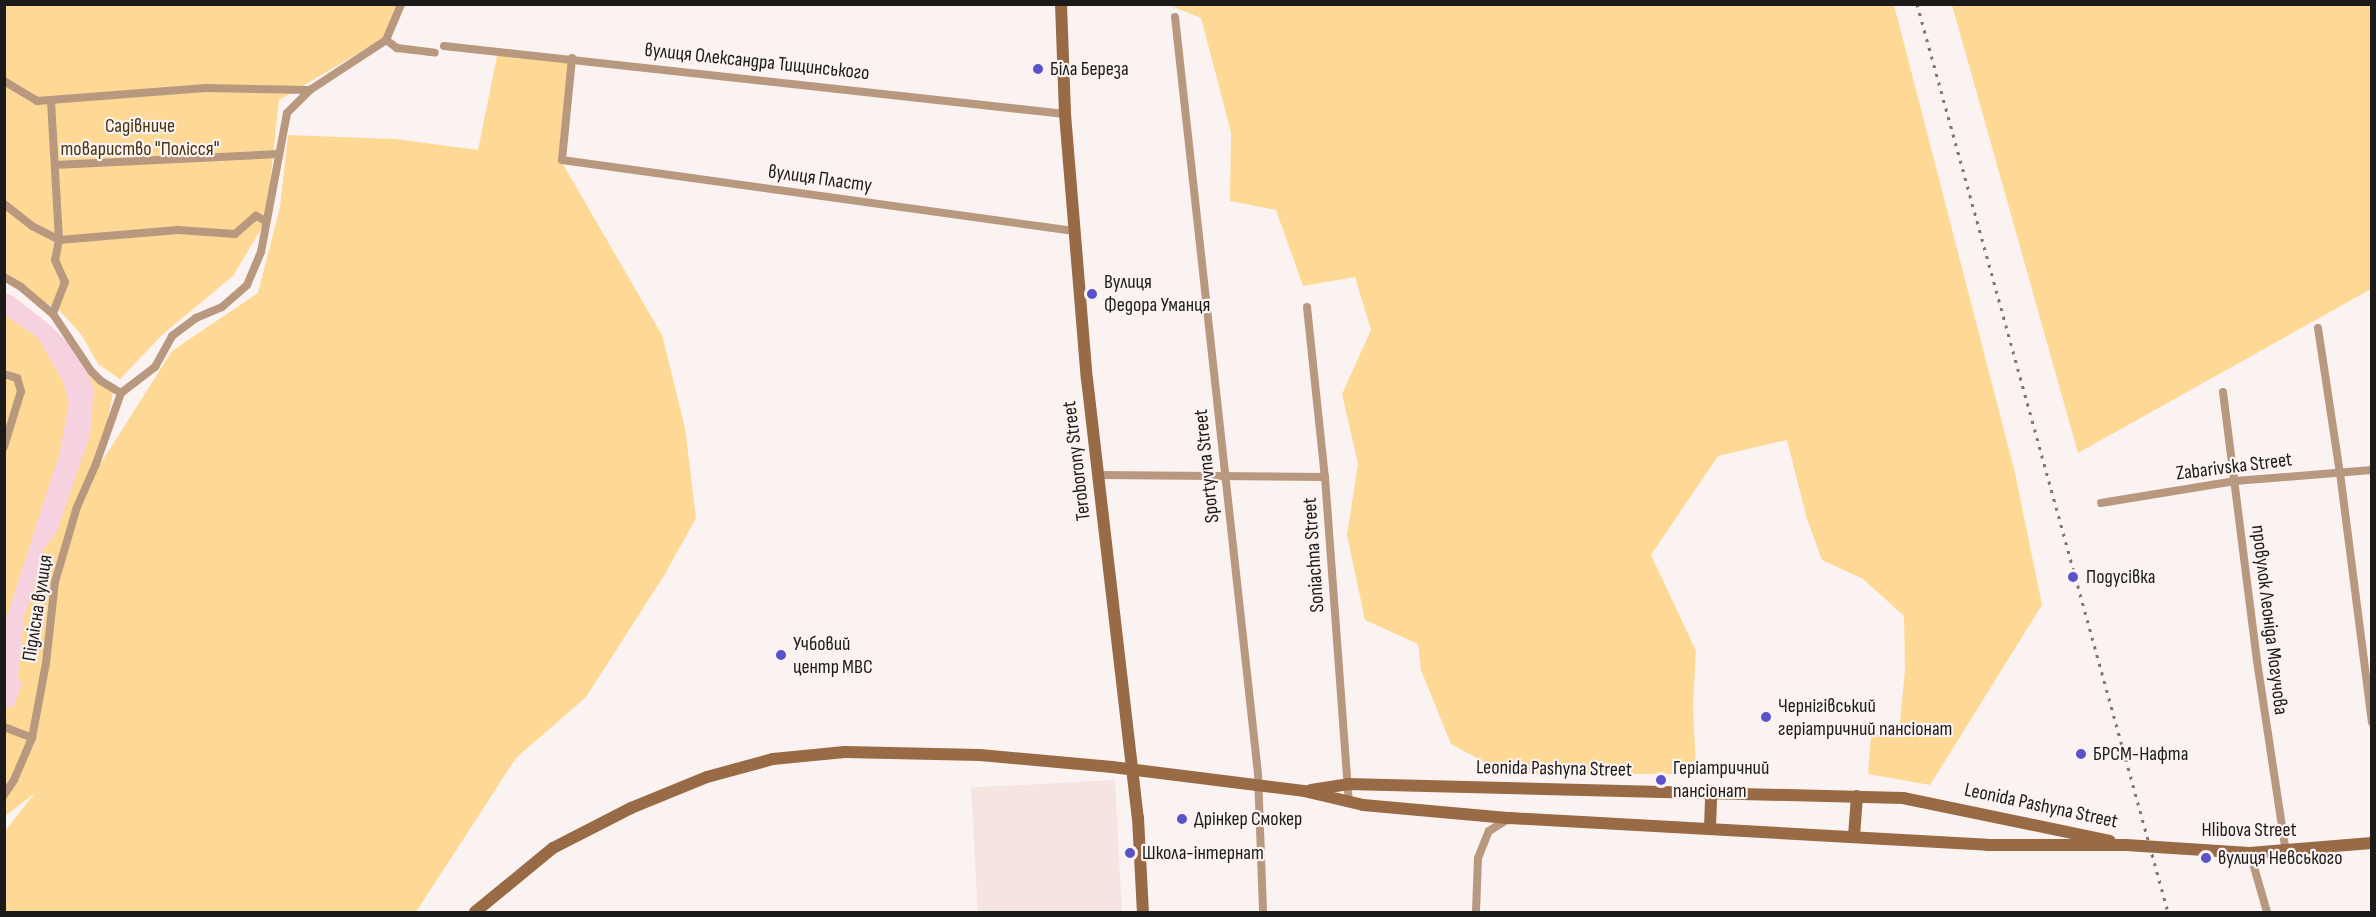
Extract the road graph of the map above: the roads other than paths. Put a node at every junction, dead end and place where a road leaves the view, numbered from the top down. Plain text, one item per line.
1 (400, 4) edge
2 (1061, 4) edge
3 (1175, 17) dead end
4 (386, 40) junction
5 (444, 46) dead end
6 (435, 53) dead end
7 (572, 58) junction
8 (4, 81) edge
9 (309, 90) junction
10 (51, 101) junction
11 (1065, 114) junction
12 (279, 154) junction
13 (55, 165) junction
14 (4, 204) edge
15 (266, 221) junction
16 (1074, 231) junction
17 (59, 240) junction
18 (4, 277) edge
19 (1307, 307) dead end
20 (53, 314) junction
21 (2318, 328) dead end
22 (4, 374) edge
23 (2223, 392) dead end
24 (121, 393) junction
25 (4, 447) edge
26 (2372, 470) edge
27 (2340, 473) junction
28 (1098, 475) junction
29 (1225, 475) junction
30 (1325, 477) junction
31 (2235, 481) junction
32 (2101, 503) dead end
33 (2372, 722) edge
34 (4, 727) edge
35 (32, 738) junction
36 (1132, 769) junction
37 (1347, 784) junction
38 (1259, 787) junction
39 (1304, 791) junction
40 (1711, 791) junction
41 (4, 795) edge
42 (1857, 796) junction
43 (1349, 802) junction
44 (1510, 818) junction
45 (1710, 828) junction
46 (1854, 836) junction
47 (2372, 843) edge
48 (2126, 845) junction
49 (2286, 852) junction
50 (2250, 853) junction
51 (475, 912) edge
52 (1143, 912) edge
53 (1263, 912) edge
54 (1476, 912) edge
55 (2267, 912) edge

1 - 4 street
2 - 11 main road, Teroborony Street
3 - 29 street, Sportyvna Street
4 - 6 street
4 - 9 street
5 - 7 street, вулиця Олександра Тищинського
7 - 11 street, вулиця Олександра Тищинського
7 - 16 street, вулиця Пласту
8 - 10 street
9 - 10 street
9 - 12 street
10 - 13 street
11 - 16 main road, Teroborony Street
12 - 13 street
12 - 15 street
13 - 17 street
14 - 17 street
15 - 17 street
15 - 24 street
16 - 28 main road, Teroborony Street
17 - 20 street
18 - 20 street
19 - 30 street, Soniachna Street
20 - 24 street
21 - 27 street
22 - 25 street
23 - 31 street, провулок Леоніда Могучова
24 - 35 street, Підлісна вулиця
26 - 27 street, Zabarivska Street
27 - 31 street, Zabarivska Street
27 - 33 street
28 - 29 street
28 - 36 main road, Teroborony Street
29 - 30 street
29 - 38 street, Sportyvna Street
30 - 37 street, Soniachna Street
31 - 32 street, Zabarivska Street
31 - 49 street, провулок Леоніда Могучова
34 - 35 street
35 - 41 street, Підлісна вулиця
36 - 38 main road
36 - 51 main road
36 - 52 main road, Teroborony Street
37 - 39 main road, Leonida Pashyna Street
37 - 40 main road, Leonida Pashyna Street
37 - 43 street, Soniachna Street
38 - 39 main road
38 - 53 street, Sportyvna Street
39 - 43 main road, Leonida Pashyna Street
40 - 42 main road, Leonida Pashyna Street
40 - 45 main road
42 - 46 main road
42 - 48 main road, Leonida Pashyna Street
43 - 44 main road, Leonida Pashyna Street
44 - 45 main road, Leonida Pashyna Street
44 - 54 street
45 - 46 main road, Leonida Pashyna Street
46 - 48 main road, Leonida Pashyna Street
47 - 49 main road, Hlibova Street
48 - 50 main road, Hlibova Street
49 - 50 main road, Hlibova Street
50 - 55 street

